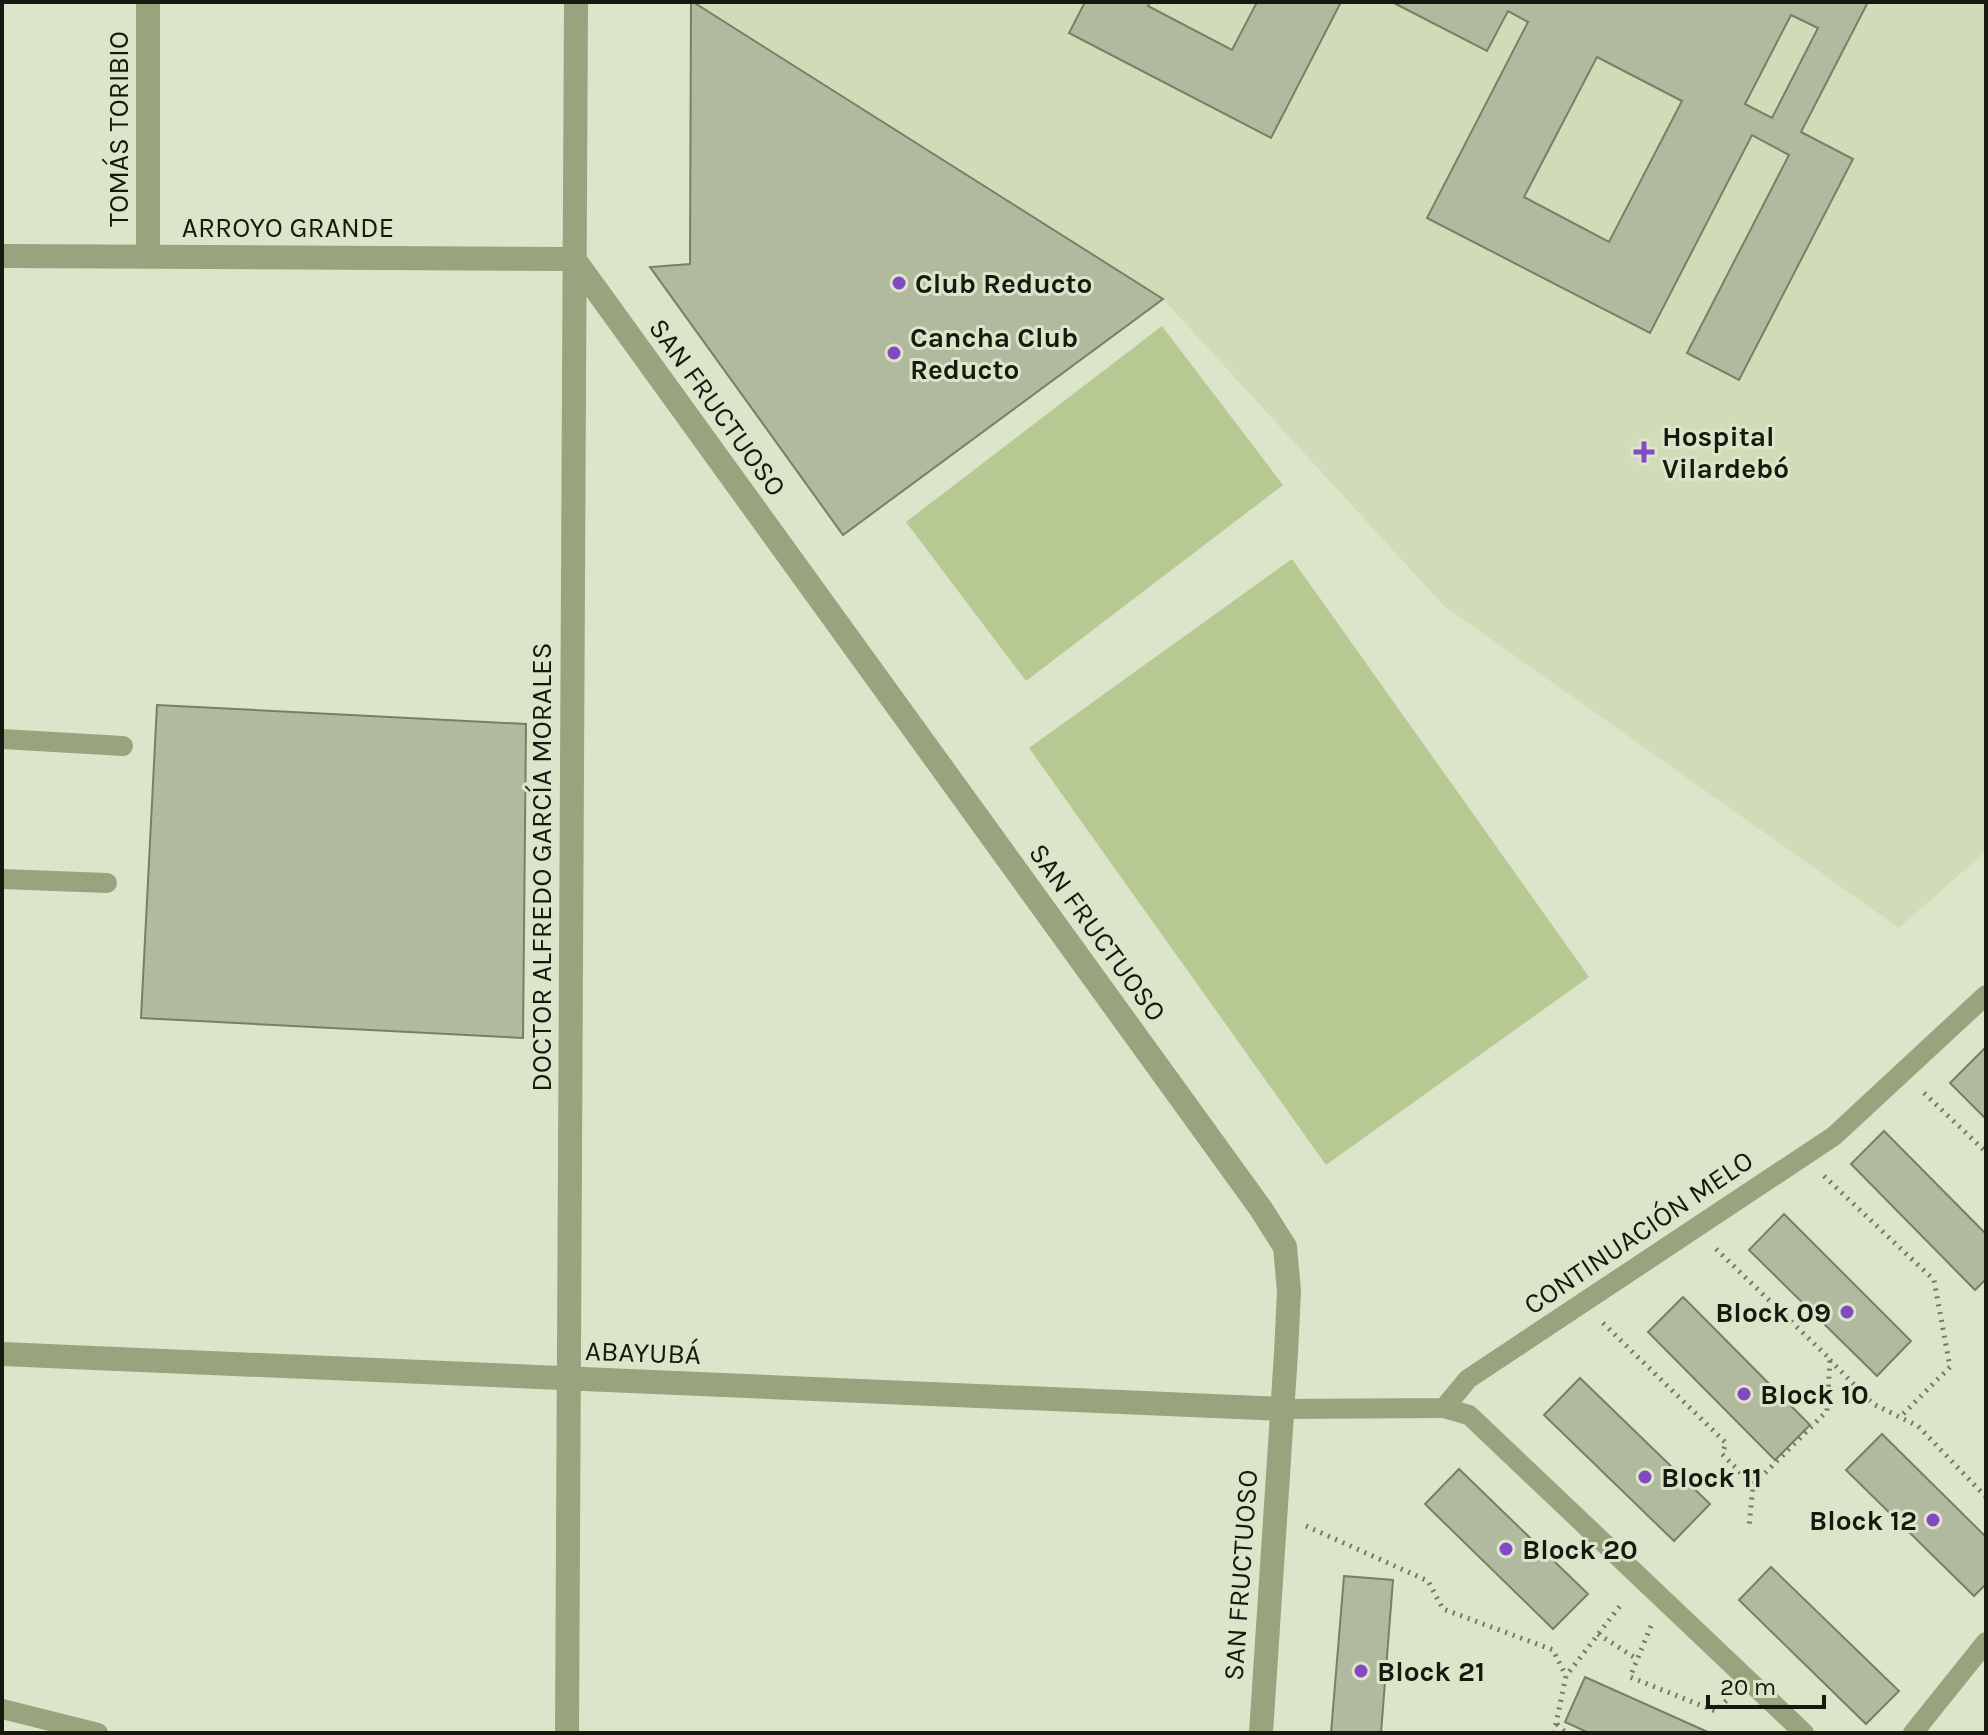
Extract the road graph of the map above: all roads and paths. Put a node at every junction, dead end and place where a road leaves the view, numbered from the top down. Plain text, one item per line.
1 (148, 2) edge
2 (576, 2) edge
3 (2, 256) edge
4 (148, 256) junction
5 (574, 259) junction
6 (2, 739) edge
7 (123, 746) dead end
8 (2, 879) edge
9 (107, 883) dead end
10 (1986, 995) edge
11 (1903, 1073) junction
12 (1986, 1152) edge
13 (1803, 1156) junction
14 (1695, 1229) junction
15 (1582, 1303) junction
16 (2, 1354) edge
17 (1830, 1359) junction
18 (568, 1379) junction
19 (1444, 1408) junction
20 (1281, 1409) junction
21 (1900, 1417) junction
22 (1753, 1485) junction
23 (1986, 1497) edge
24 (1274, 1512) junction
25 (1749, 1527) dead end
26 (1640, 1579) junction
27 (1662, 1600) junction
28 (1598, 1634) junction
29 (1986, 1642) edge
30 (1637, 1659) junction
31 (1566, 1676) junction
32 (1749, 1681) junction
33 (2, 1709) edge
34 (1557, 1724) junction
35 (98, 1733) edge
36 (567, 1733) edge
37 (1261, 1733) edge
38 (1554, 1733) edge
39 (1566, 1733) edge
40 (1804, 1733) edge
41 (1913, 1733) edge

1 - 4 street, TOMÁS TORIBIO
2 - 5 street, DOCTOR ALFREDO GARCÍA MORALES
3 - 4 street, ARROYO GRANDE
4 - 5 street, ARROYO GRANDE
5 - 18 street, DOCTOR ALFREDO GARCÍA MORALES
5 - 20 street, SAN FRUCTUOSO
6 - 7 lane
8 - 9 lane
10 - 11 lane, CONTINUACIÓN MELO
11 - 12 path
11 - 13 lane, CONTINUACIÓN MELO
13 - 14 lane, CONTINUACIÓN MELO
13 - 21 path
14 - 15 lane, CONTINUACIÓN MELO
14 - 17 path
15 - 19 lane, CONTINUACIÓN MELO
15 - 22 path
16 - 18 street, ABAYUBÁ
17 - 21 path
17 - 22 path
18 - 20 street, ABAYUBÁ
18 - 36 street, DOCTOR ALFREDO GARCÍA MORALES
19 - 20 lane
19 - 26 lane
20 - 24 street, SAN FRUCTUOSO
21 - 23 path
22 - 25 path
24 - 31 path
24 - 37 street, SAN FRUCTUOSO
26 - 27 lane
26 - 28 path
27 - 30 path
27 - 32 lane
28 - 30 path
28 - 31 path
29 - 41 lane
30 - 32 path
31 - 34 path
32 - 40 lane
33 - 35 lane
34 - 38 path
34 - 39 path

